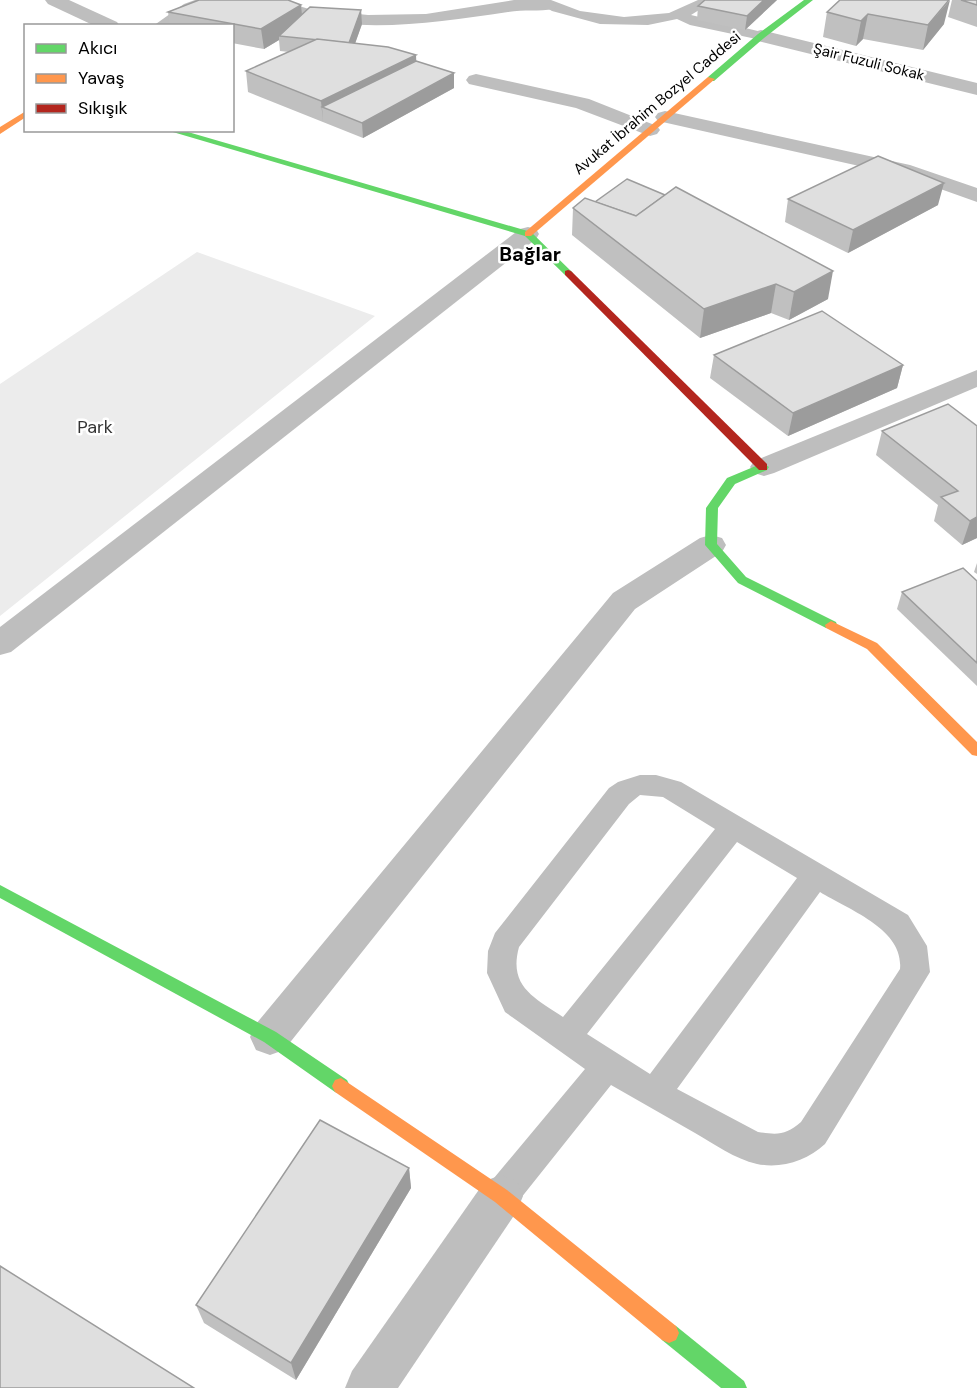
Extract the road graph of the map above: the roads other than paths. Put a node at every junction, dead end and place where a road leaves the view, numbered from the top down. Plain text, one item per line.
1 (54, 0) edge
2 (212, 0) edge
3 (260, 0) edge
4 (708, 0) edge
5 (808, 0) edge
6 (544, 3) edge
7 (679, 15) junction
8 (107, 24) edge
9 (165, 24) edge
10 (761, 36) junction
11 (476, 80) dead end
12 (977, 89) edge
13 (24, 114) edge
14 (658, 124) junction
15 (0, 131) edge
16 (177, 132) edge
17 (977, 195) edge
18 (528, 234) junction
19 (977, 378) edge
20 (924, 400) junction
21 (951, 419) edge
22 (764, 467) junction
23 (711, 545) junction
24 (0, 644) edge
25 (977, 751) edge
26 (733, 826) junction
27 (816, 875) junction
28 (0, 891) edge
29 (270, 1037) junction
30 (566, 1037) junction
31 (607, 1066) junction
32 (655, 1093) junction
33 (501, 1196) junction
34 (369, 1388) edge
35 (736, 1388) edge

1 - 8 street
2 - 9 street
3 - 6 street
4 - 7 lane
5 - 10 street, Avukat İbrahim Bozyel Caddesi
6 - 7 lane
7 - 10 lane
10 - 12 street, Şair Fuzuli Sokak
10 - 14 street, Avukat İbrahim Bozyel Caddesi
11 - 14 street
13 - 15 street
14 - 17 street
14 - 18 street, Avukat İbrahim Bozyel Caddesi
16 - 18 street
18 - 22 street
18 - 24 street
19 - 20 street
20 - 21 street
20 - 22 street
22 - 23 street
23 - 25 street
23 - 29 street
26 - 27 lane
26 - 30 lane
26 - 30 lane
27 - 32 lane
27 - 32 lane
28 - 29 street
29 - 33 street
30 - 31 lane
31 - 32 lane
31 - 33 lane
33 - 34 street
33 - 35 street

